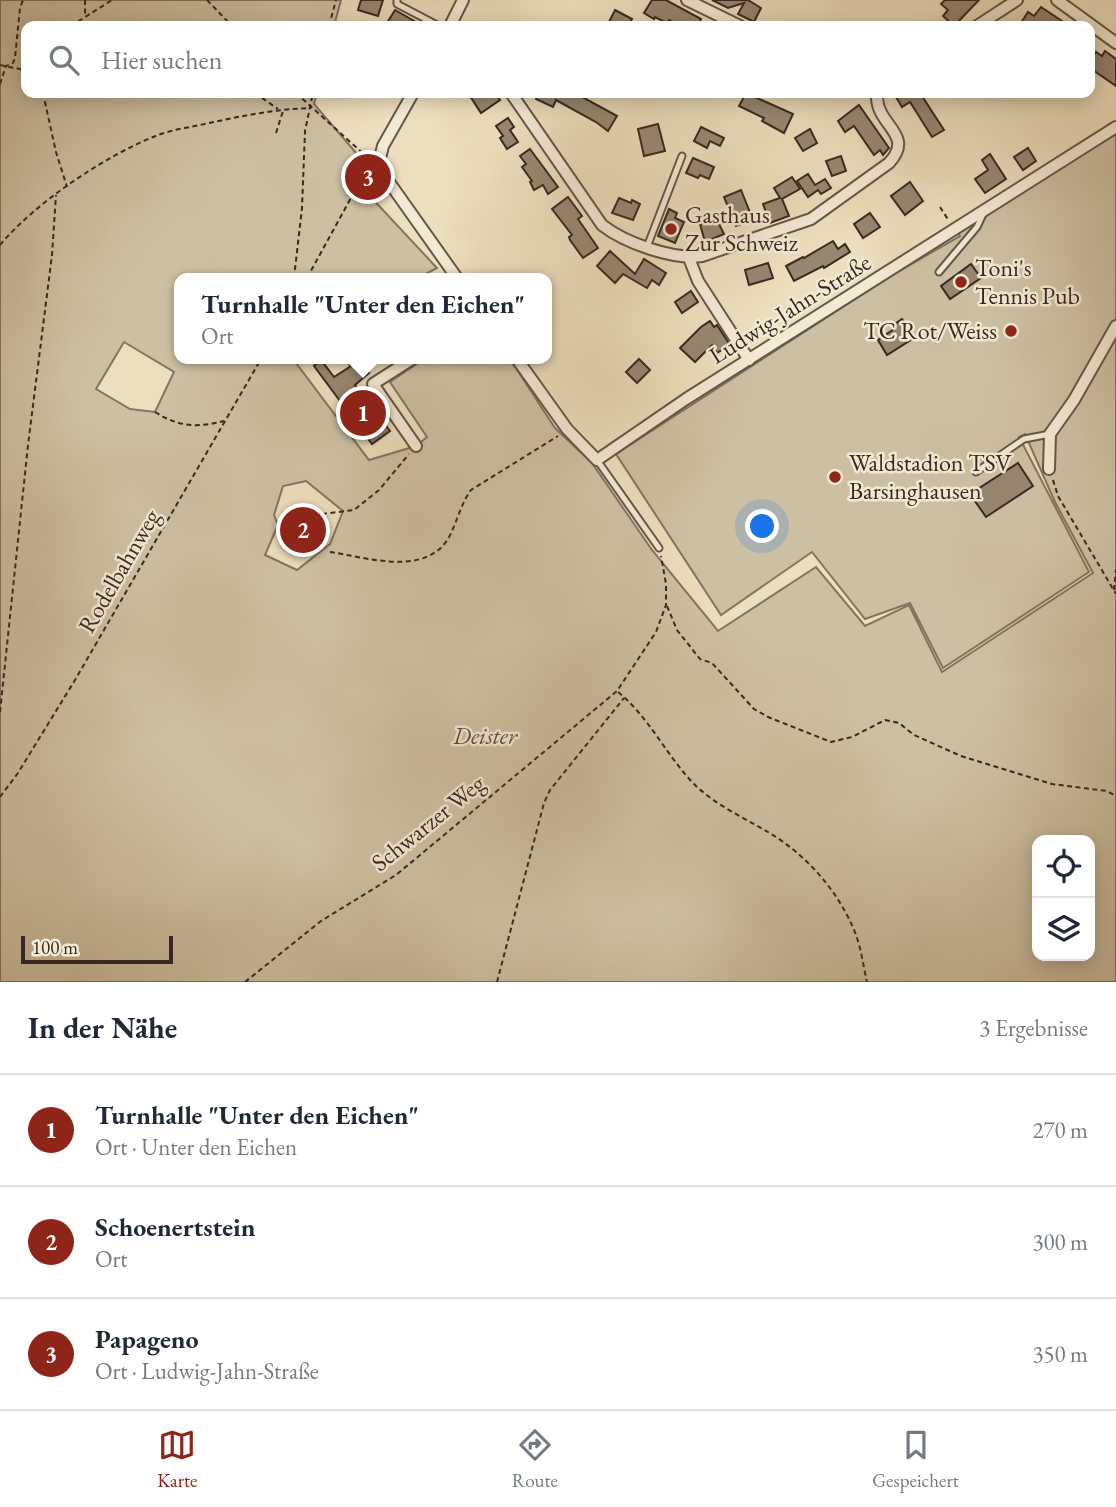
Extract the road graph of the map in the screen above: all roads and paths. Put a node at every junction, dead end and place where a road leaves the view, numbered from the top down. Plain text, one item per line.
1 (23, 0) edge
2 (85, 0) edge
3 (112, 0) edge
4 (207, 0) edge
5 (336, 0) edge
6 (397, 0) edge
7 (463, 0) edge
8 (687, 0) edge
9 (1017, 0) edge
10 (1057, 0) edge
11 (85, 16) junction
12 (78, 21) edge
13 (227, 21) edge
14 (330, 21) edge
15 (436, 21) edge
16 (451, 21) edge
17 (730, 21) edge
18 (985, 21) edge
19 (1086, 21) edge
20 (1095, 28) edge
21 (1116, 43) edge
22 (15, 58) junction
23 (0, 65) edge
24 (6, 66) junction
25 (20, 69) joint
26 (0, 84) edge
27 (44, 98) edge
28 (263, 98) edge
29 (301, 98) edge
30 (312, 98) edge
31 (410, 98) edge
32 (515, 98) edge
33 (876, 98) edge
34 (311, 108) junction
35 (279, 110) junction
36 (283, 110) junction
37 (1116, 127) edge
38 (276, 133) dead end
39 (682, 156) dead end
40 (375, 161) junction
41 (67, 188) junction
42 (56, 195) junction
43 (940, 207) dead end
44 (985, 209) junction
45 (954, 229) junction
46 (0, 245) edge
47 (647, 247) junction
48 (689, 258) junction
49 (939, 272) dead end
50 (296, 273) edge
51 (310, 273) edge
52 (453, 273) edge
53 (1116, 326) edge
54 (749, 360) junction
55 (258, 364) edge
56 (404, 364) edge
57 (521, 364) edge
58 (155, 412) dead end
59 (225, 420) junction
60 (567, 429) junction
61 (1050, 434) junction
62 (416, 446) joint
63 (597, 460) junction
64 (1049, 469) joint
65 (976, 472) dead end
66 (322, 514) dead end
67 (659, 548) joint
68 (330, 552) dead end
69 (1116, 569) edge
70 (1115, 592) edge
71 (666, 605) junction
72 (617, 691) junction
73 (625, 697) junction
74 (0, 712) edge
75 (1116, 796) edge
76 (0, 797) edge
77 (245, 982) edge
78 (496, 982) edge
79 (867, 982) edge

1 - 22 path
2 - 11 path
3 - 11 path
4 - 13 path
5 - 14 path
6 - 15 lane
7 - 16 street
8 - 17 street
9 - 18 street
10 - 19 street
11 - 12 path
20 - 21 street
22 - 24 path
22 - 25 path
23 - 24 path
24 - 25 path
24 - 26 path
27 - 41 path
28 - 35 path
29 - 34 path
30 - 34 path
31 - 40 street
32 - 47 street
33 - 48 street
34 - 36 path
34 - 40 path
34 - 50 path
35 - 36 path
35 - 41 path
36 - 38 path
37 - 44 street, Ludwig-Jahn-Straße
39 - 47 lane
40 - 51 path
40 - 52 street
41 - 42 path
42 - 46 path
42 - 74 path
43 - 45 path
44 - 45 street, Ludwig-Jahn-Straße
44 - 49 lane
45 - 54 street, Ludwig-Jahn-Straße
47 - 48 street
48 - 54 street
53 - 61 street
54 - 63 street, Ludwig-Jahn-Straße
55 - 59 path, Rodelbahnweg
56 - 62 street
57 - 60 street
58 - 59 path
59 - 76 path, Rodelbahnweg
60 - 63 street
60 - 68 path
61 - 64 street
61 - 65 lane
62 - 66 path
63 - 67 lane
64 - 70 path
67 - 71 path, Schwarzer Weg
69 - 70 path
71 - 72 path, Schwarzer Weg
71 - 75 path
72 - 73 path
72 - 77 path, Schwarzer Weg
73 - 78 path
73 - 79 path

